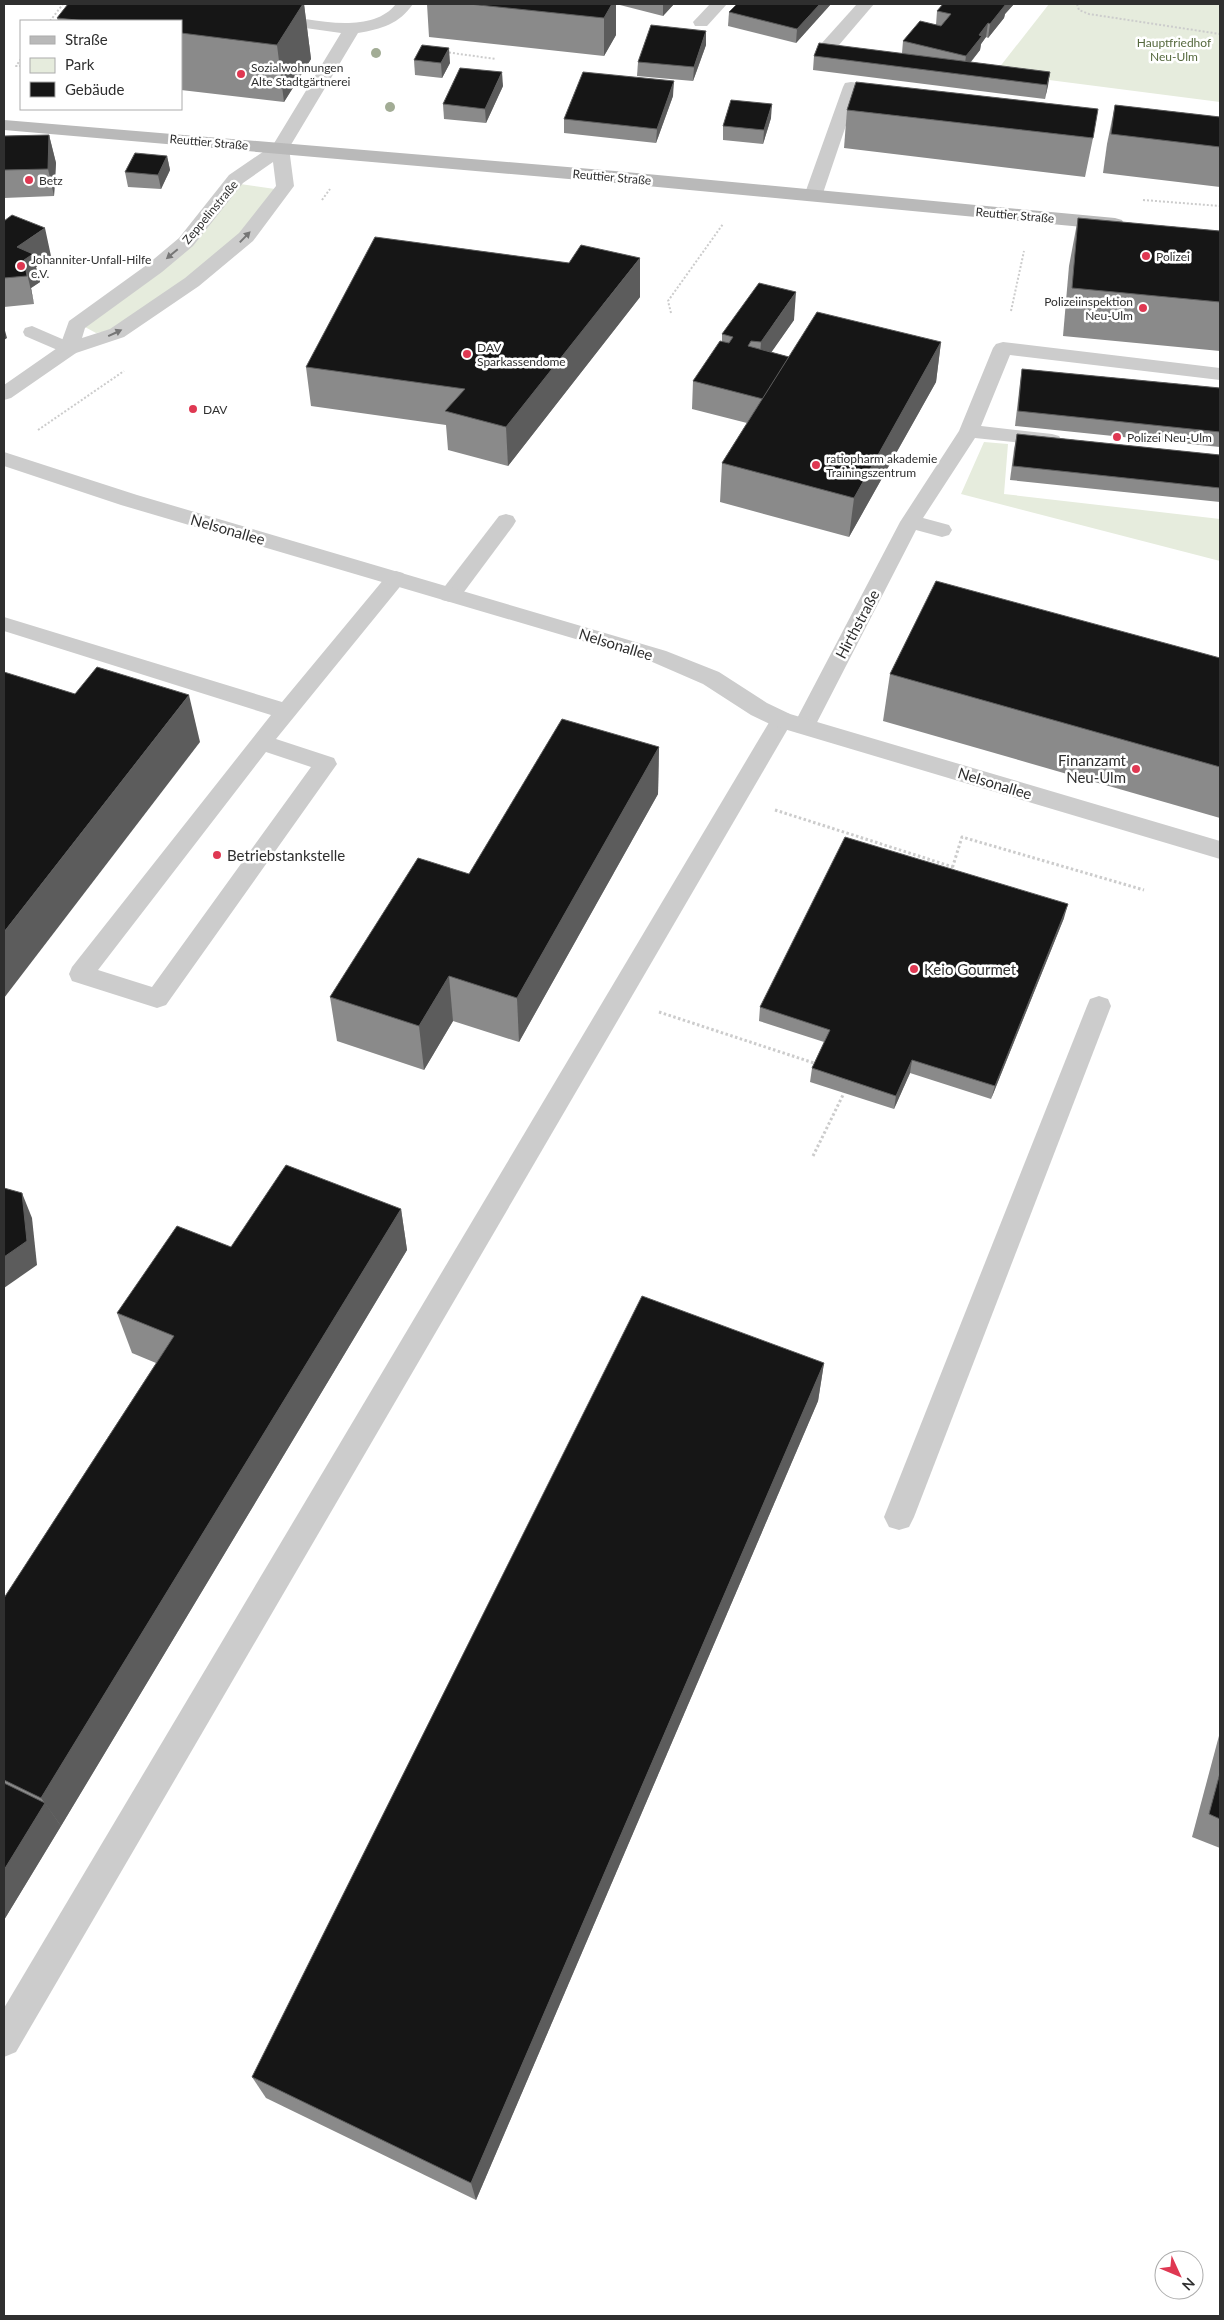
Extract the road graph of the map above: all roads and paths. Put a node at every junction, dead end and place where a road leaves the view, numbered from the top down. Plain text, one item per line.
1 (63, 4) edge
2 (405, 4) edge
3 (719, 4) edge
4 (866, 4) edge
5 (1077, 4) edge
6 (253, 16) edge
7 (51, 20) edge
8 (701, 22) dead end
9 (352, 29) junction
10 (1220, 34) edge
11 (827, 48) edge
12 (440, 51) edge
13 (496, 59) dead end
14 (907, 94) edge
15 (4, 125) edge
16 (280, 148) junction
17 (813, 196) junction
18 (725, 222) dead end
19 (1131, 226) edge
20 (1024, 250) dead end
21 (671, 313) dead end
22 (32, 332) dead end
23 (1004, 348) junction
24 (69, 349) junction
25 (1220, 374) edge
26 (4, 394) edge
27 (969, 431) junction
28 (1075, 442) edge
29 (4, 459) edge
30 (506, 521) dead end
31 (910, 522) junction
32 (942, 530) dead end
33 (396, 578) junction
34 (450, 595) junction
35 (4, 624) edge
36 (285, 711) junction
37 (793, 723) junction
38 (261, 742) junction
39 (793, 816) dead end
40 (1220, 850) edge
41 (953, 866) junction
42 (951, 874) edge
43 (1144, 890) dead end
44 (618, 998) junction
45 (1099, 1006) dead end
46 (818, 1064) edge
47 (844, 1093) edge
48 (812, 1156) dead end
49 (898, 1517) dead end
50 (4, 2040) edge

1 - 7 path
2 - 9 street
3 - 8 street
4 - 11 street
5 - 10 path
6 - 9 street
9 - 16 street
12 - 13 path
14 - 17 lane
15 - 16 main road, Reuttier Straße
16 - 17 main road, Reuttier Straße
16 -> 24 street, Zeppelinstraße
24 -> 16 street
17 - 19 main road, Reuttier Straße
18 - 21 path
20 - 23 path
22 - 24 lane
23 - 25 lane
23 - 27 lane, Hirthstraße
24 - 26 street
27 - 28 lane
27 - 31 lane, Hirthstraße
29 - 33 street, Nelsonallee
30 - 34 lane
31 - 32 lane
31 - 37 lane, Hirthstraße
33 - 34 street, Nelsonallee
33 - 36 lane
34 - 37 street, Nelsonallee
35 - 36 lane
36 - 38 lane
37 - 40 street, Nelsonallee
37 - 44 lane, Hirthstraße
38 - 38 lane
39 - 41 path
41 - 42 path
41 - 43 path
44 - 46 path
44 - 50 lane, Hirthstraße
45 - 49 lane
47 - 48 path

